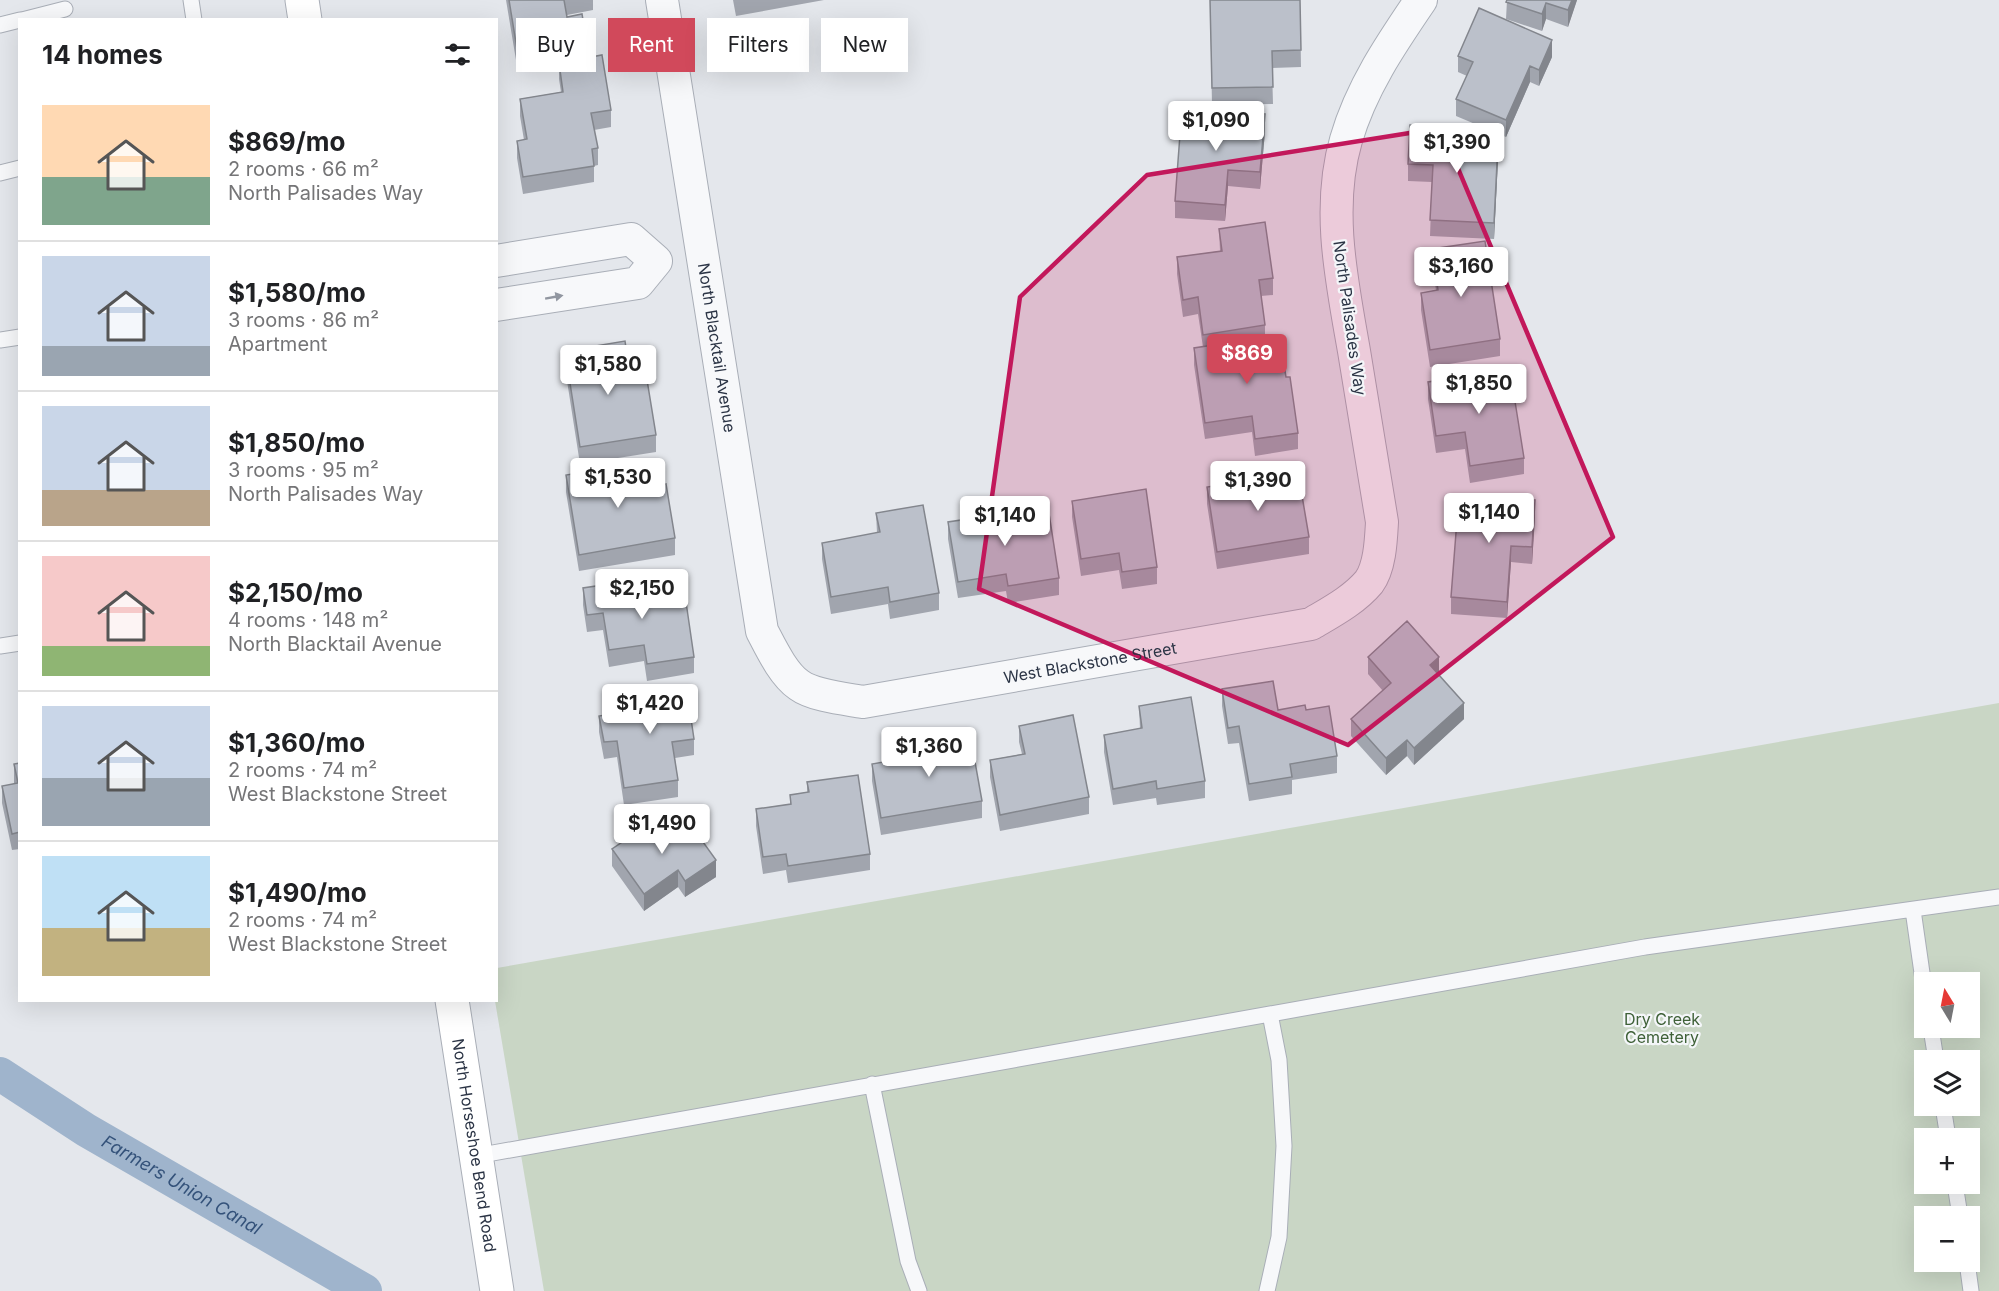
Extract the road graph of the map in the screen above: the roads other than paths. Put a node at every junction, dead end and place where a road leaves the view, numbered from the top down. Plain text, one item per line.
1 (191, 0) edge
2 (302, 0) edge
3 (662, 0) edge
4 (1421, 0) edge
5 (65, 9) edge
6 (29, 18) edge
7 (194, 18) edge
8 (305, 18) edge
9 (18, 21) edge
10 (0, 25) edge
11 (18, 168) edge
12 (0, 173) edge
13 (702, 255) junction
14 (498, 261) edge
15 (656, 261) junction
16 (498, 305) edge
17 (18, 337) edge
18 (0, 340) edge
19 (1370, 581) joint
20 (18, 642) edge
21 (0, 646) edge
22 (799, 686) joint
23 (1999, 897) edge
24 (1913, 910) junction
25 (1922, 972) edge
26 (452, 1002) edge
27 (1270, 1014) junction
28 (872, 1084) junction
29 (477, 1156) junction
30 (1968, 1272) edge
31 (497, 1291) edge
32 (919, 1291) edge
33 (1267, 1291) edge
34 (1971, 1291) edge

1 - 7 lane
2 - 8 street
3 - 13 street, North Blacktail Avenue
4 - 19 street, North Palisades Way
5 - 6 lane
9 - 10 lane
11 - 12 lane
13 - 15 street
13 - 22 street, North Blacktail Avenue
14 - 15 street
16 -> 15 street
17 - 18 lane
19 - 22 street, West Blackstone Street
20 - 21 lane
23 - 24 lane
24 - 25 lane
24 - 27 lane
26 - 29 street, North Horseshoe Bend Road
27 - 28 lane
27 - 33 lane
28 - 29 lane
28 - 32 lane
29 - 31 street, North Horseshoe Bend Road
30 - 34 lane

